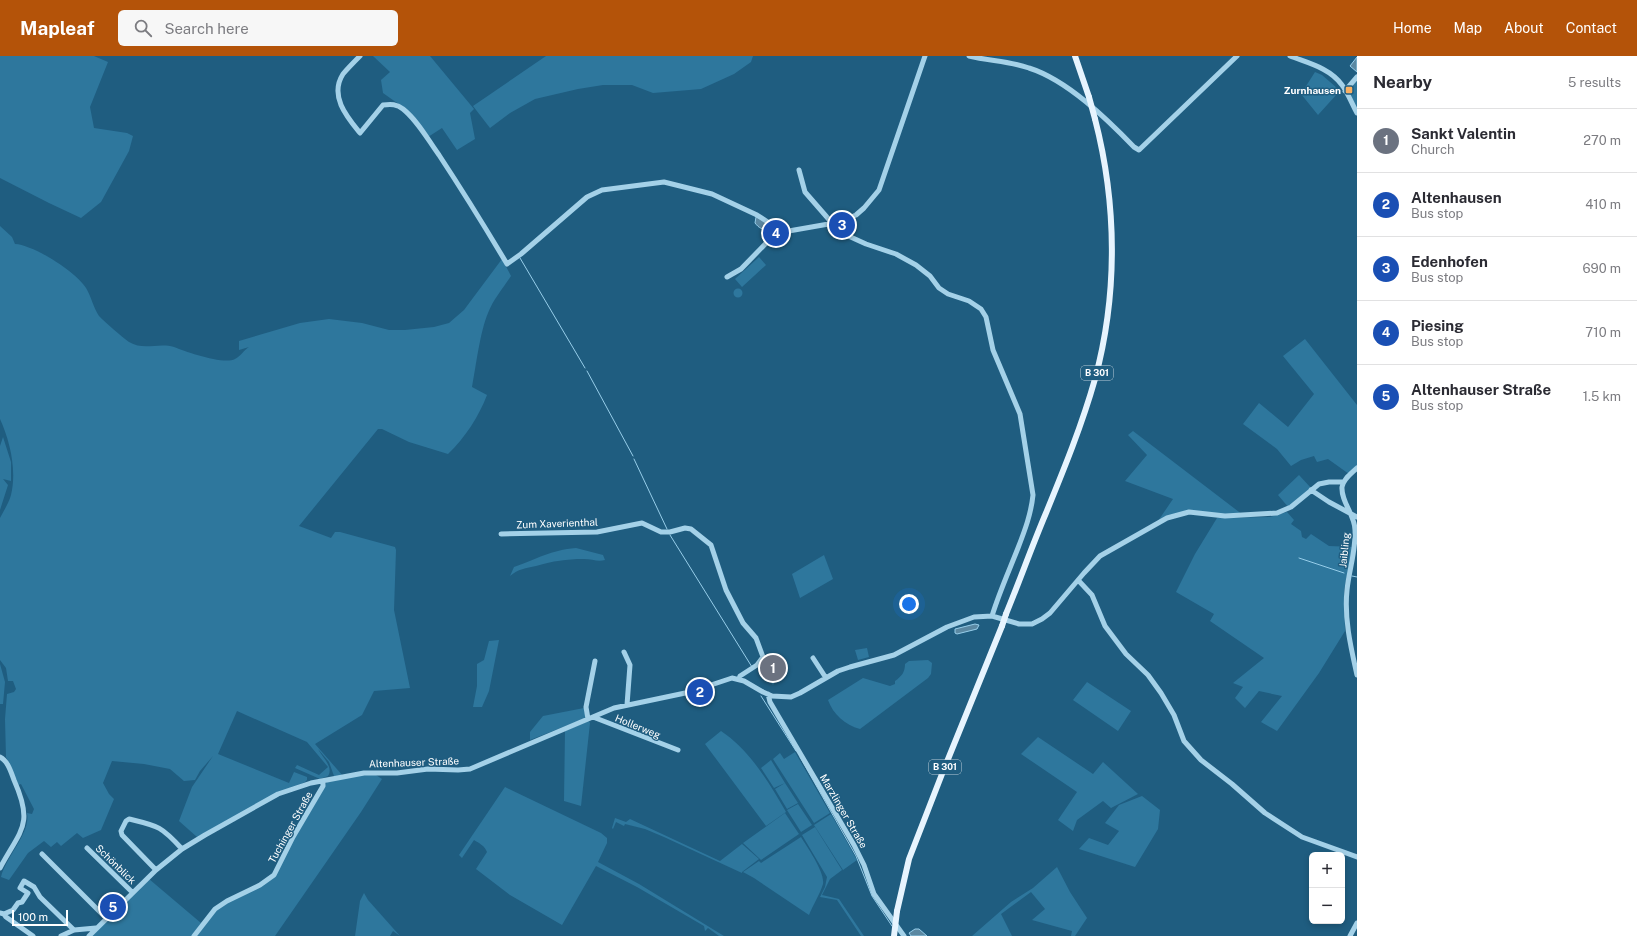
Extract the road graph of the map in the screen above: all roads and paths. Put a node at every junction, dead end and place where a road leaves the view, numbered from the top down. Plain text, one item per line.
1 (360, 56) edge
2 (925, 56) edge
3 (969, 56) edge
4 (1075, 56) edge
5 (1236, 56) edge
6 (1290, 56) edge
7 (1357, 77) edge
8 (1347, 93) junction
9 (1357, 113) edge
10 (799, 170) dead end
11 (832, 223) junction
12 (783, 232) junction
13 (727, 277) dead end
14 (1357, 468) edge
15 (1343, 482) junction
16 (1311, 490) junction
17 (1350, 514) junction
18 (1357, 517) edge
19 (1356, 524) edge
20 (501, 534) dead end
21 (1078, 580) junction
22 (992, 616) junction
23 (624, 652) dead end
24 (813, 658) dead end
25 (595, 661) dead end
26 (1357, 675) edge
27 (826, 678) junction
28 (739, 679) junction
29 (768, 694) junction
30 (627, 705) junction
31 (590, 718) junction
32 (678, 750) dead end
33 (0, 757) edge
34 (322, 781) junction
35 (87, 848) dead end
36 (182, 849) junction
37 (42, 854) dead end
38 (1357, 857) edge
39 (0, 868) edge
40 (156, 870) junction
41 (132, 892) junction
42 (2, 914) edge
43 (106, 918) junction
44 (1357, 923) edge
45 (96, 928) junction
46 (74, 930) junction
47 (33, 936) edge
48 (61, 936) edge
49 (89, 936) edge
50 (194, 936) edge
51 (894, 936) edge
52 (904, 936) edge
53 (1350, 936) edge

1 - 12 street
2 - 11 street
3 - 5 street
4 - 51 main road, B 301, bridge
6 - 8 street
7 - 8 street
8 - 9 street
10 - 11 street
11 - 12 street
11 - 22 street
12 - 13 street
14 - 15 street
15 - 16 street
15 - 17 street, Jaibling
16 - 17 street
16 - 21 street
17 - 18 street
17 - 19 street, Jaibling
19 - 26 street, Jaibling
20 - 28 street, Zum Xaverienthal
21 - 22 street
21 - 38 street
22 - 27 street
23 - 30 street
24 - 27 street
25 - 31 street
27 - 29 street
28 - 29 street
28 - 30 street, Altenhauser Straße
29 - 52 street, Marzlinger Straße
30 - 31 street, Altenhauser Straße
31 - 32 street, Hollerweg
31 - 34 street, Altenhauser Straße
33 - 39 street
34 - 36 street, Altenhauser Straße
34 - 50 street, Tuchinger Straße
35 - 41 street, Schönblick
36 - 40 street, Altenhauser Straße
36 - 40 street
37 - 43 street
40 - 41 street, Altenhauser Straße
41 - 43 street, Altenhauser Straße
42 - 46 street
42 - 47 street
43 - 45 street, Altenhauser Straße
44 - 53 street
45 - 46 street
45 - 49 street, Altenhauser Straße
46 - 48 street

